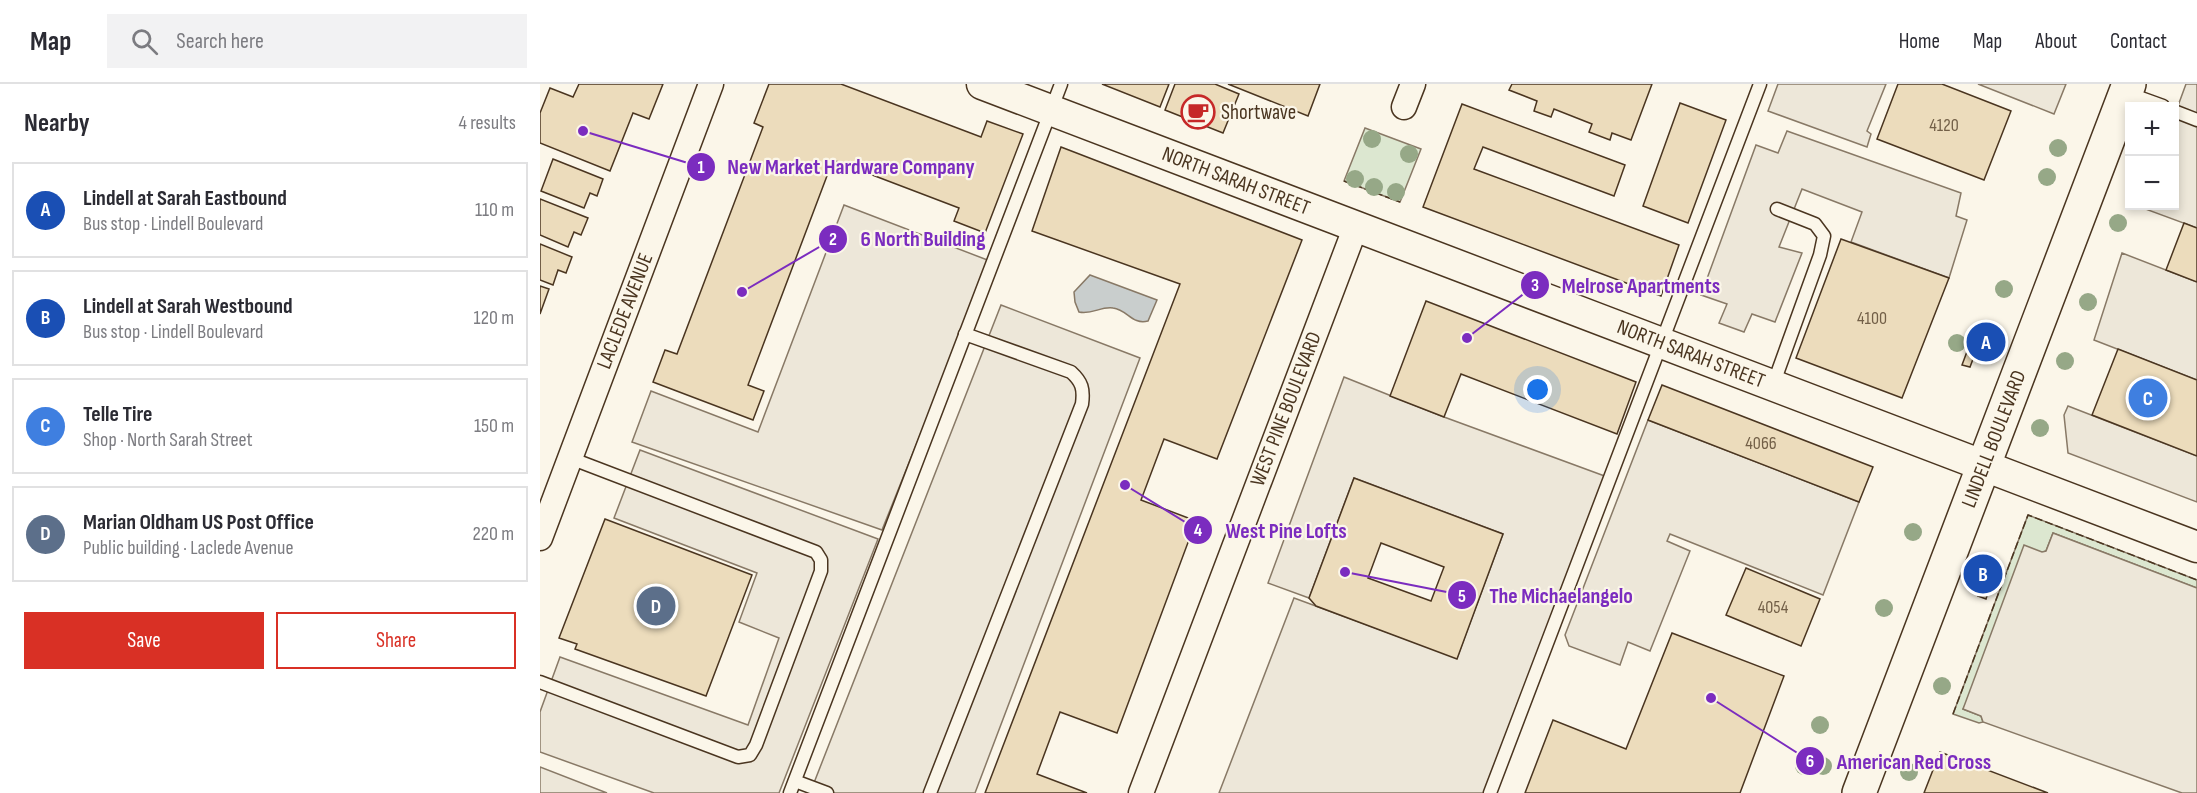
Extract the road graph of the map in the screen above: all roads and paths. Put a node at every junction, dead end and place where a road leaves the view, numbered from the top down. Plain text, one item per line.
1 (711, 84) edge
2 (982, 84) edge
3 (1413, 84) edge
4 (1760, 84) edge
5 (2127, 88) edge
6 (1056, 97) edge
7 (2155, 102) edge
8 (1404, 107) dead end
9 (2179, 113) edge
10 (2197, 120) edge
11 (1777, 209) dead end
12 (1356, 226) junction
13 (965, 334) junction
14 (1662, 343) junction
15 (1773, 385) junction
16 (570, 458) junction
17 (1983, 465) junction
18 (540, 538) edge
19 (2197, 547) edge
20 (540, 682) edge
21 (795, 781) junction
22 (790, 793) edge
23 (827, 793) edge
24 (930, 793) edge
25 (1141, 793) edge
26 (1490, 793) edge
27 (1859, 793) edge

1 - 16 street, LACLEDE AVENUE
2 - 6 street, NORTH SARAH STREET
3 - 8 street
4 - 14 lane
5 - 7 lane
5 - 17 main road, LINDELL BOULEVARD
6 - 12 street, NORTH SARAH STREET
6 - 13 lane
9 - 10 lane
11 - 15 lane
12 - 14 street, NORTH SARAH STREET
12 - 25 street, WEST PINE BOULEVARD
13 - 21 lane
13 - 24 lane
14 - 15 street, NORTH SARAH STREET
14 - 26 lane
15 - 17 street, NORTH SARAH STREET
16 - 18 street, LACLEDE AVENUE
16 - 20 lane
17 - 19 street, NORTH SARAH STREET
17 - 27 main road, LINDELL BOULEVARD
21 - 22 lane
21 - 23 lane

